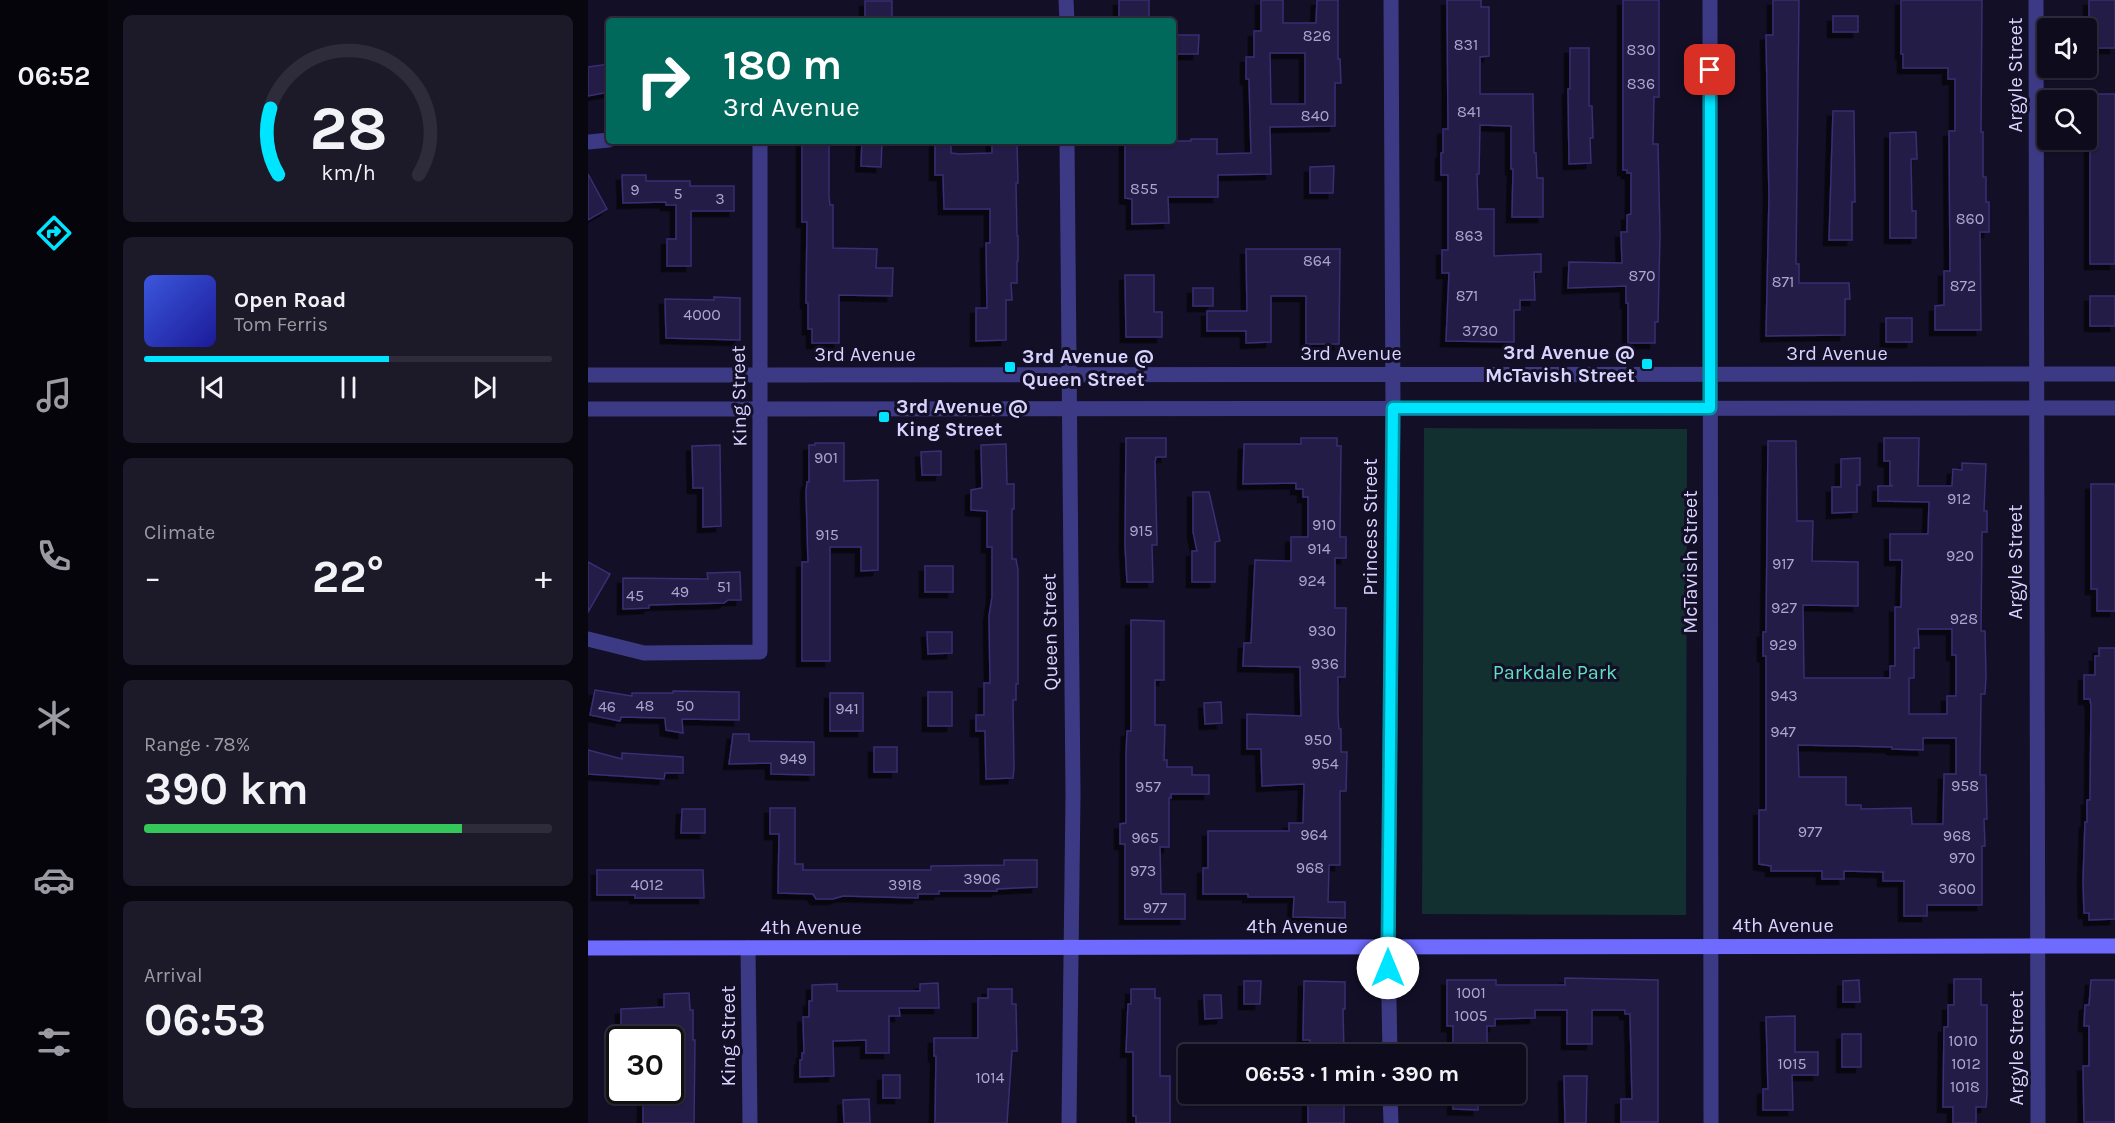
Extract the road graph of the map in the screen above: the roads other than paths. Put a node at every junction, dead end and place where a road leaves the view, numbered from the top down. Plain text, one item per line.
1 (1066, 0) edge
2 (1391, 0) edge
3 (1710, 0) edge
4 (2036, 0) edge
5 (1067, 18) edge
6 (606, 140) edge
7 (588, 142) edge
8 (760, 144) edge
9 (1067, 144) edge
10 (1069, 374) junction
11 (1392, 374) junction
12 (1710, 374) junction
13 (2036, 374) junction
14 (2115, 374) edge
15 (588, 375) edge
16 (760, 375) junction
17 (1393, 408) junction
18 (1710, 408) junction
19 (2036, 408) junction
20 (2115, 408) edge
21 (588, 409) edge
22 (760, 409) junction
23 (1069, 409) junction
24 (588, 639) edge
25 (1711, 946) junction
26 (2037, 946) junction
27 (2115, 946) edge
28 (1071, 947) junction
29 (1388, 947) junction
30 (588, 948) edge
31 (748, 948) junction
32 (1390, 1044) edge
33 (1390, 1104) edge
34 (750, 1123) edge
35 (1069, 1123) edge
36 (1391, 1123) edge
37 (1711, 1123) edge
38 (2037, 1123) edge

1 - 5 street
2 - 11 street, Princess Street
3 - 12 street, McTavish Street
4 - 13 street, Argyle Street
6 - 7 street
8 - 16 street, King Street
9 - 10 street, Queen Street
10 - 11 street, 3rd Avenue
10 - 16 street, 3rd Avenue
10 - 23 street, Queen Street
11 - 12 street, 3rd Avenue
11 - 17 street, Princess Street
12 - 13 street, 3rd Avenue
12 - 18 street, McTavish Street
13 - 14 street, 3rd Avenue
13 - 19 street, Argyle Street
15 - 16 street, 3rd Avenue
16 - 22 street, King Street
17 - 18 street
17 - 23 street
17 - 29 street, Princess Street
18 - 19 street
18 - 25 street, McTavish Street
19 - 20 street
19 - 26 street, Argyle Street
21 - 22 street
22 - 23 street
22 - 24 street, King Street
23 - 28 street, Queen Street
25 - 26 street, 4th Avenue
25 - 29 street, 4th Avenue
25 - 37 street, McTavish Street
26 - 27 street, 4th Avenue
26 - 38 street, Argyle Street
28 - 29 street, 4th Avenue
28 - 31 street, 4th Avenue
28 - 35 street, Queen Street
29 - 32 street, Princess Street
30 - 31 street, 4th Avenue
31 - 34 street, King Street
33 - 36 street

